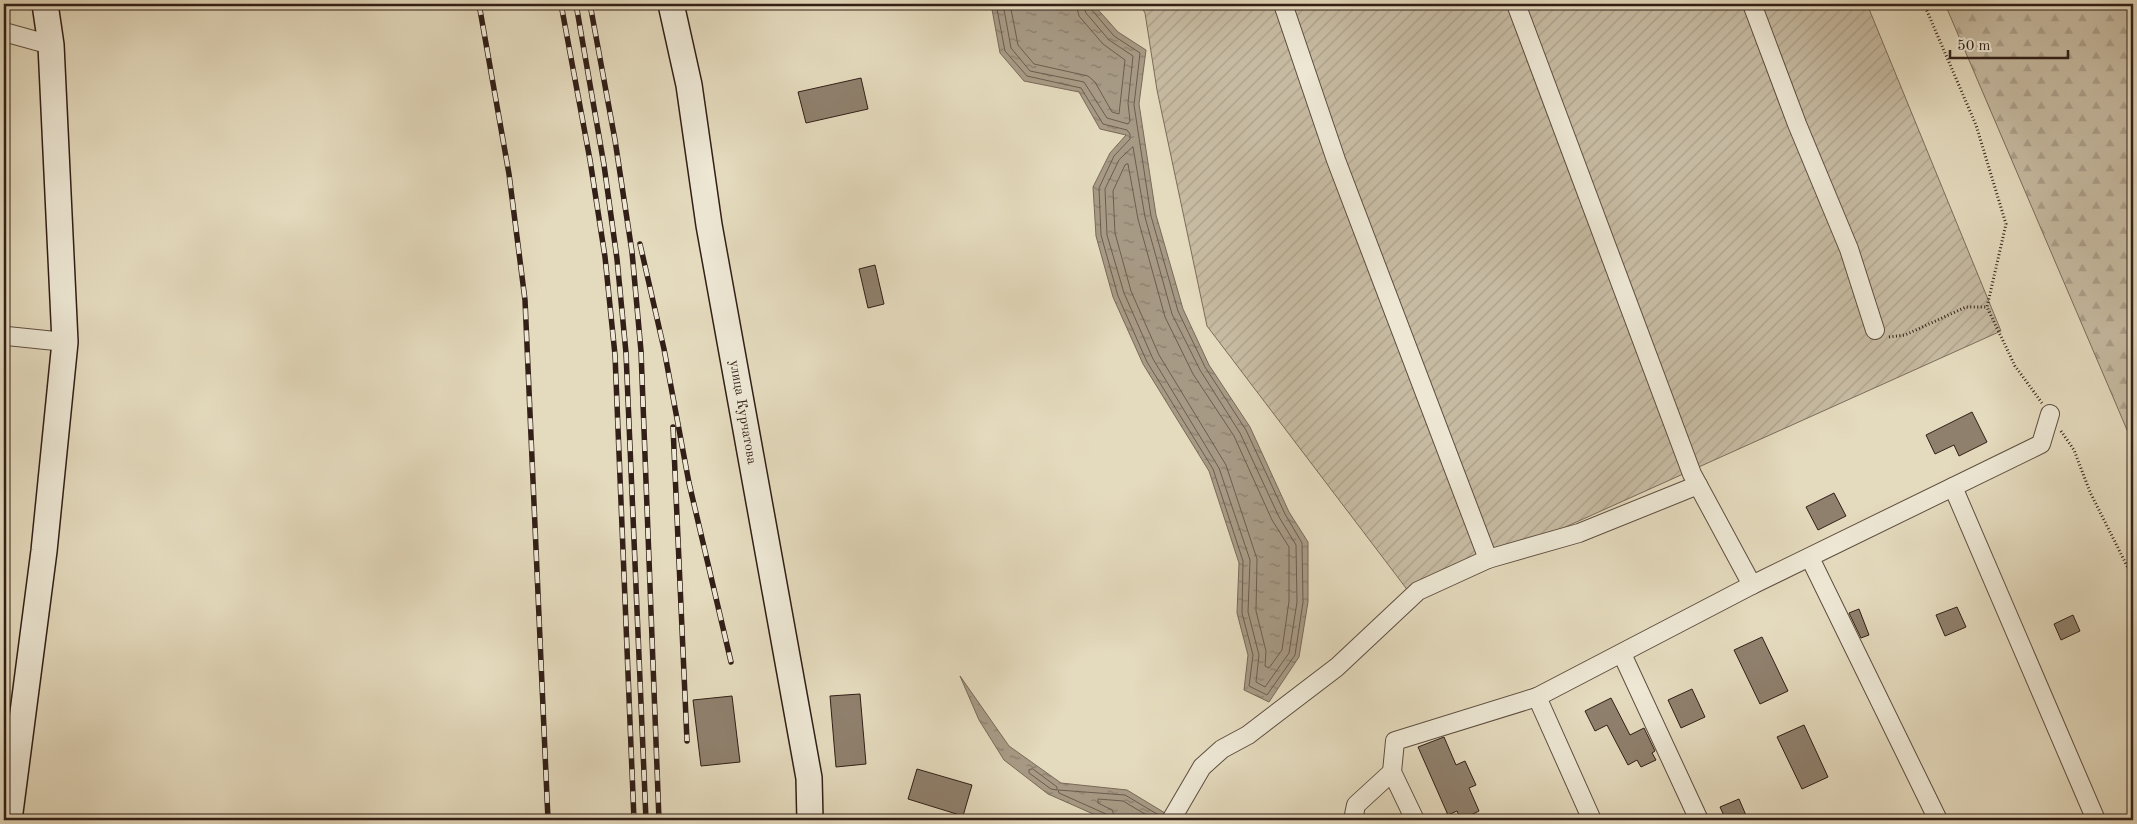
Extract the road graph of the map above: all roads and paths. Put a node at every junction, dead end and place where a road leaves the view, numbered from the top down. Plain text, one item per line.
1 (45, 4) edge
2 (671, 4) edge
3 (1283, 4) edge
4 (1516, 4) edge
5 (1752, 4) edge
6 (1924, 4) edge
7 (4, 32) edge
8 (51, 44) junction
9 (1988, 307) junction
10 (1875, 330) joint
11 (4, 338) edge
12 (65, 342) junction
13 (2050, 414) junction
14 (1698, 485) junction
15 (1953, 486) junction
16 (1810, 558) junction
17 (1488, 559) junction
18 (2133, 578) edge
19 (1752, 586) junction
20 (1622, 654) junction
21 (1537, 698) junction
22 (1392, 772) junction
23 (9, 820) edge
24 (810, 820) edge
25 (1171, 820) edge
26 (1353, 820) edge
27 (1415, 820) edge
28 (1592, 820) edge
29 (1698, 820) edge
30 (1938, 820) edge
31 (2096, 820) edge

1 - 8 street
2 - 24 street, улица Курчатова
3 - 17 street
4 - 14 street
5 - 10 street
6 - 9 path
7 - 8 street
8 - 12 street
9 - 10 path
9 - 13 path
11 - 12 street
12 - 23 street
13 - 15 street
13 - 18 path
14 - 17 street
14 - 19 street
15 - 16 street
15 - 31 street
16 - 19 street
16 - 30 street
17 - 25 street
19 - 20 street
20 - 21 street
20 - 29 street
21 - 22 street
21 - 28 street
22 - 26 street
22 - 27 street

